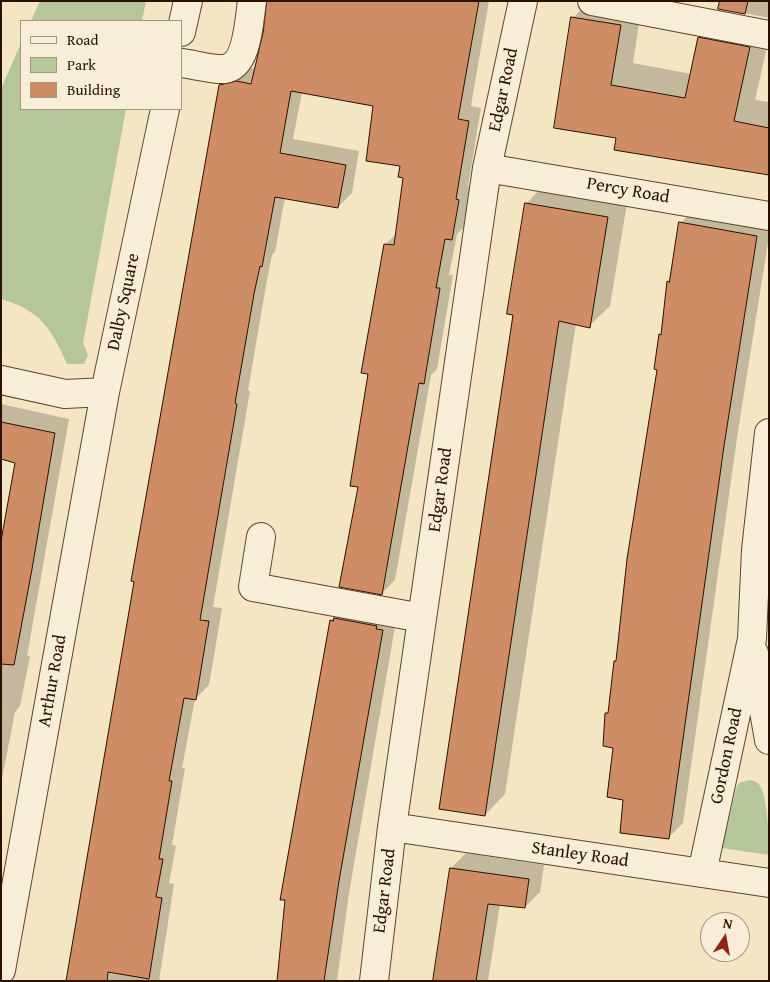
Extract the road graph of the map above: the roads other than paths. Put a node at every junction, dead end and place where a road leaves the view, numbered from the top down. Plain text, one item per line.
1 (188, 1) edge
2 (252, 1) edge
3 (523, 1) edge
4 (592, 1) edge
5 (182, 28) edge
6 (769, 36) edge
7 (182, 63) edge
8 (165, 110) edge
9 (487, 168) junction
10 (769, 216) edge
11 (1, 380) edge
12 (105, 392) junction
13 (769, 432) edge
14 (261, 537) dead end
15 (422, 618) junction
16 (752, 640) junction
17 (769, 740) edge
18 (392, 827) junction
19 (702, 873) junction
20 (769, 883) edge
21 (1, 970) edge
22 (374, 981) edge

1 - 5 street
2 - 7 street
3 - 9 street, Edgar Road
4 - 6 street
8 - 12 street, Dalby Square
9 - 10 street, Percy Road
9 - 15 street, Edgar Road
11 - 12 street
12 - 21 street, Arthur Road
13 - 16 street, Gordon Road
14 - 15 street
15 - 18 street, Edgar Road
16 - 17 street, Gordon Road
16 - 19 street, Gordon Road
18 - 19 street, Stanley Road
18 - 22 street, Edgar Road
19 - 20 street, Stanley Road

